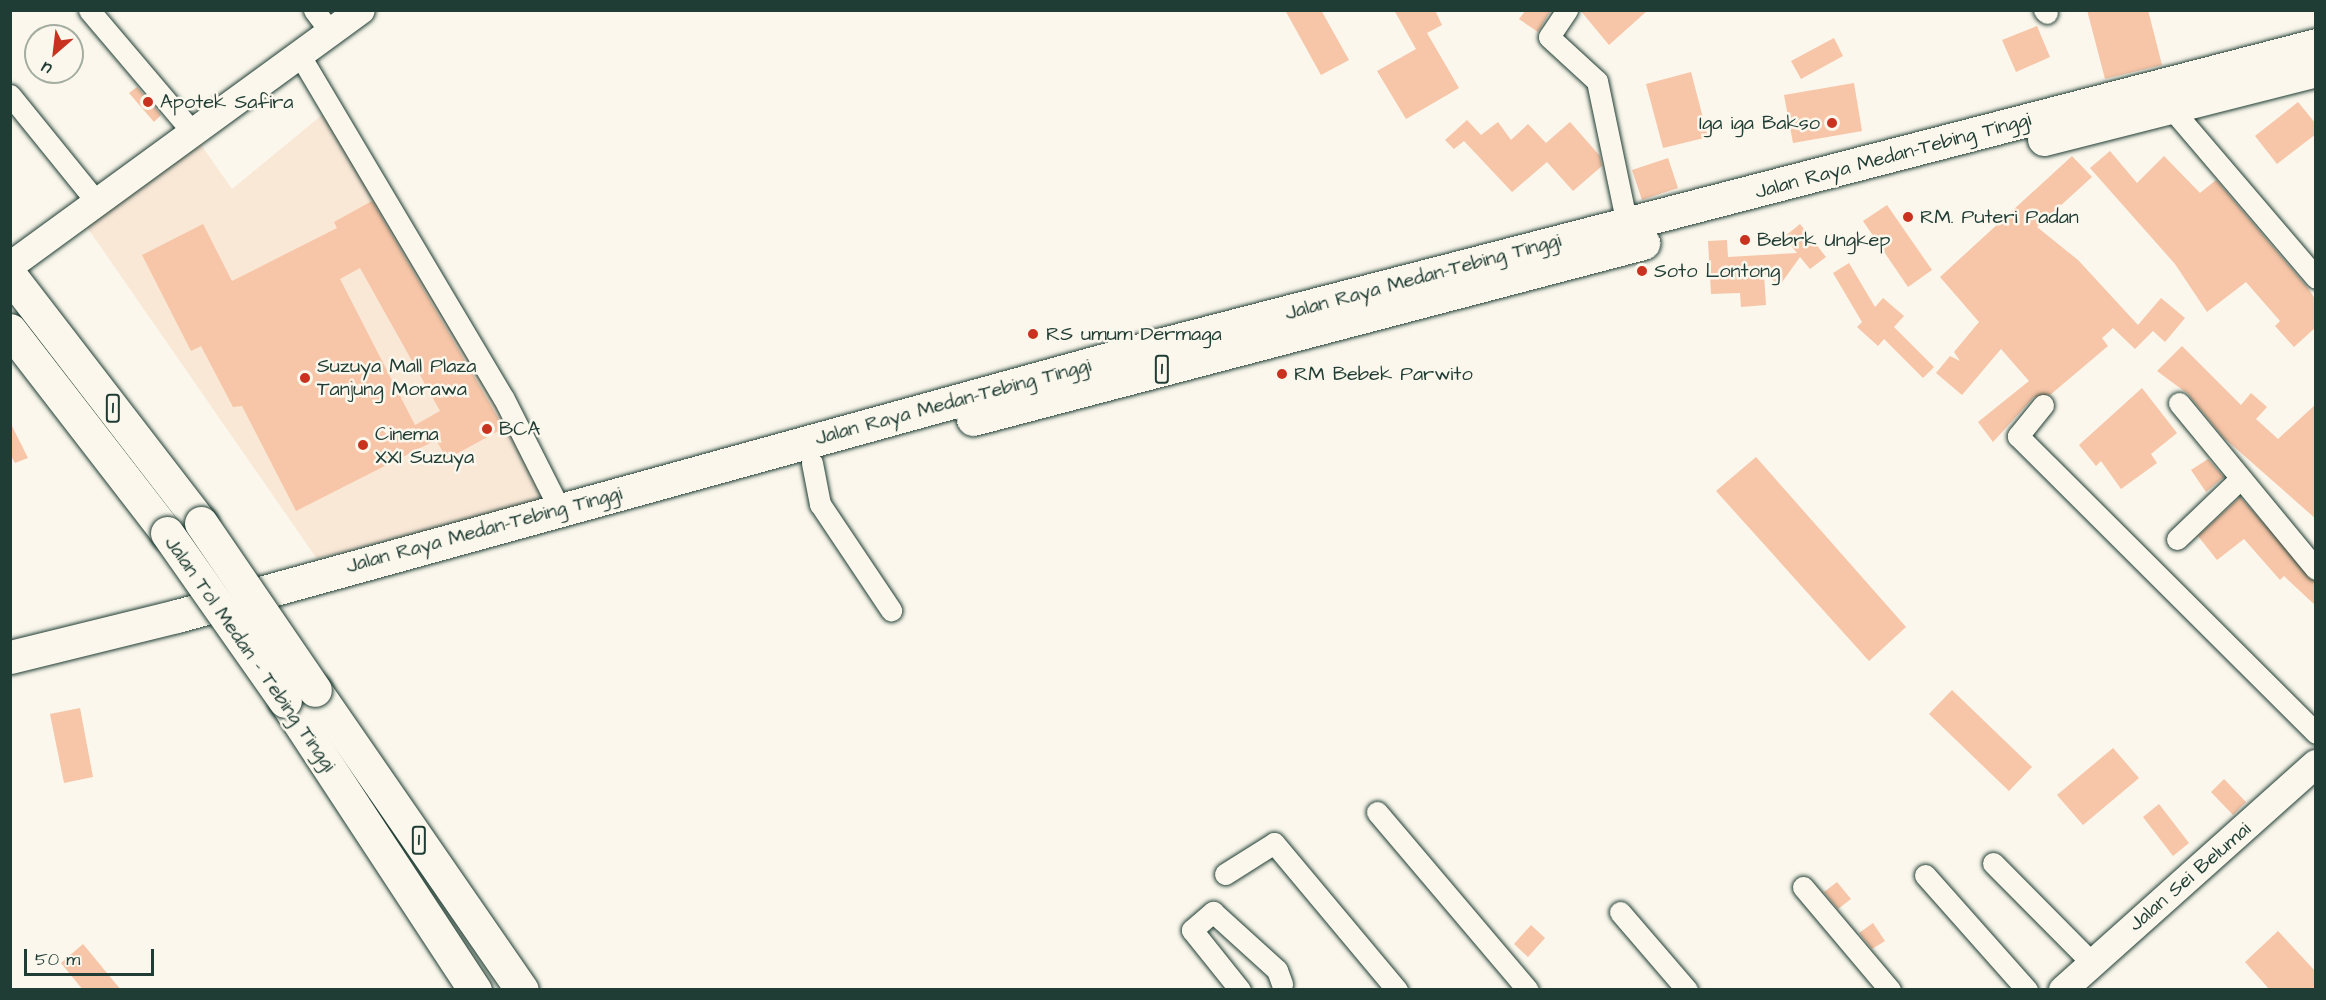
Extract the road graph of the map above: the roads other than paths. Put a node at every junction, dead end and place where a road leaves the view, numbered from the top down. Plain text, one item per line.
1 (89, 10) edge
2 (314, 10) edge
3 (361, 10) edge
4 (1567, 10) edge
5 (332, 34) junction
6 (2316, 45) edge
7 (302, 59) junction
8 (2316, 70) edge
9 (10, 95) edge
10 (2172, 108) junction
11 (194, 134) junction
12 (95, 200) junction
13 (1628, 225) junction
14 (15, 278) edge
15 (2316, 278) edge
16 (10, 330) edge
17 (2179, 403) dead end
18 (2043, 405) dead end
19 (812, 463) junction
20 (2239, 480) junction
21 (560, 510) junction
22 (2177, 539) dead end
23 (2316, 569) edge
24 (891, 610) dead end
25 (10, 657) edge
26 (10, 675) edge
27 (2316, 733) edge
28 (2316, 764) edge
29 (1377, 812) dead end
30 (1993, 863) dead end
31 (1225, 874) dead end
32 (1924, 875) dead end
33 (1803, 887) dead end
34 (1620, 912) dead end
35 (2092, 963) junction
36 (1279, 988) edge
37 (475, 990) edge
38 (522, 990) edge
39 (1240, 990) edge
40 (1397, 990) edge
41 (1528, 990) edge
42 (1688, 990) edge
43 (1890, 990) edge
44 (2027, 990) edge
45 (2063, 990) edge

1 - 11 street
2 - 5 street
3 - 5 main road
4 - 13 street
5 - 7 main road
6 - 13 highway, Jalan Raya Medan-Tebing Tinggi / 1
7 - 11 main road
7 - 21 street
8 - 10 highway, Jalan Raya Medan-Tebing Tinggi / 1
9 - 12 street
10 - 15 street
10 - 19 highway, Jalan Raya Medan-Tebing Tinggi / 1
11 - 12 main road
12 - 14 main road
13 - 21 highway, Jalan Raya Medan-Tebing Tinggi / 1
14 - 38 highway, Jalan Tol Medan - Tebing Tinggi / 1, bridge
16 - 37 highway, Jalan Tol Medan - Tebing Tinggi / 1, bridge
17 - 20 street
18 - 27 street
19 - 24 street
19 - 26 highway, Jalan Raya Medan-Tebing Tinggi / 1
20 - 22 street
20 - 23 street
21 - 25 highway, Jalan Raya Medan-Tebing Tinggi / 1
28 - 35 main road, Jalan Sei Belumai
29 - 41 street
30 - 35 street
31 - 40 street
32 - 44 street
33 - 43 street
34 - 42 street
35 - 45 main road, Jalan Sei Belumai
36 - 39 street

